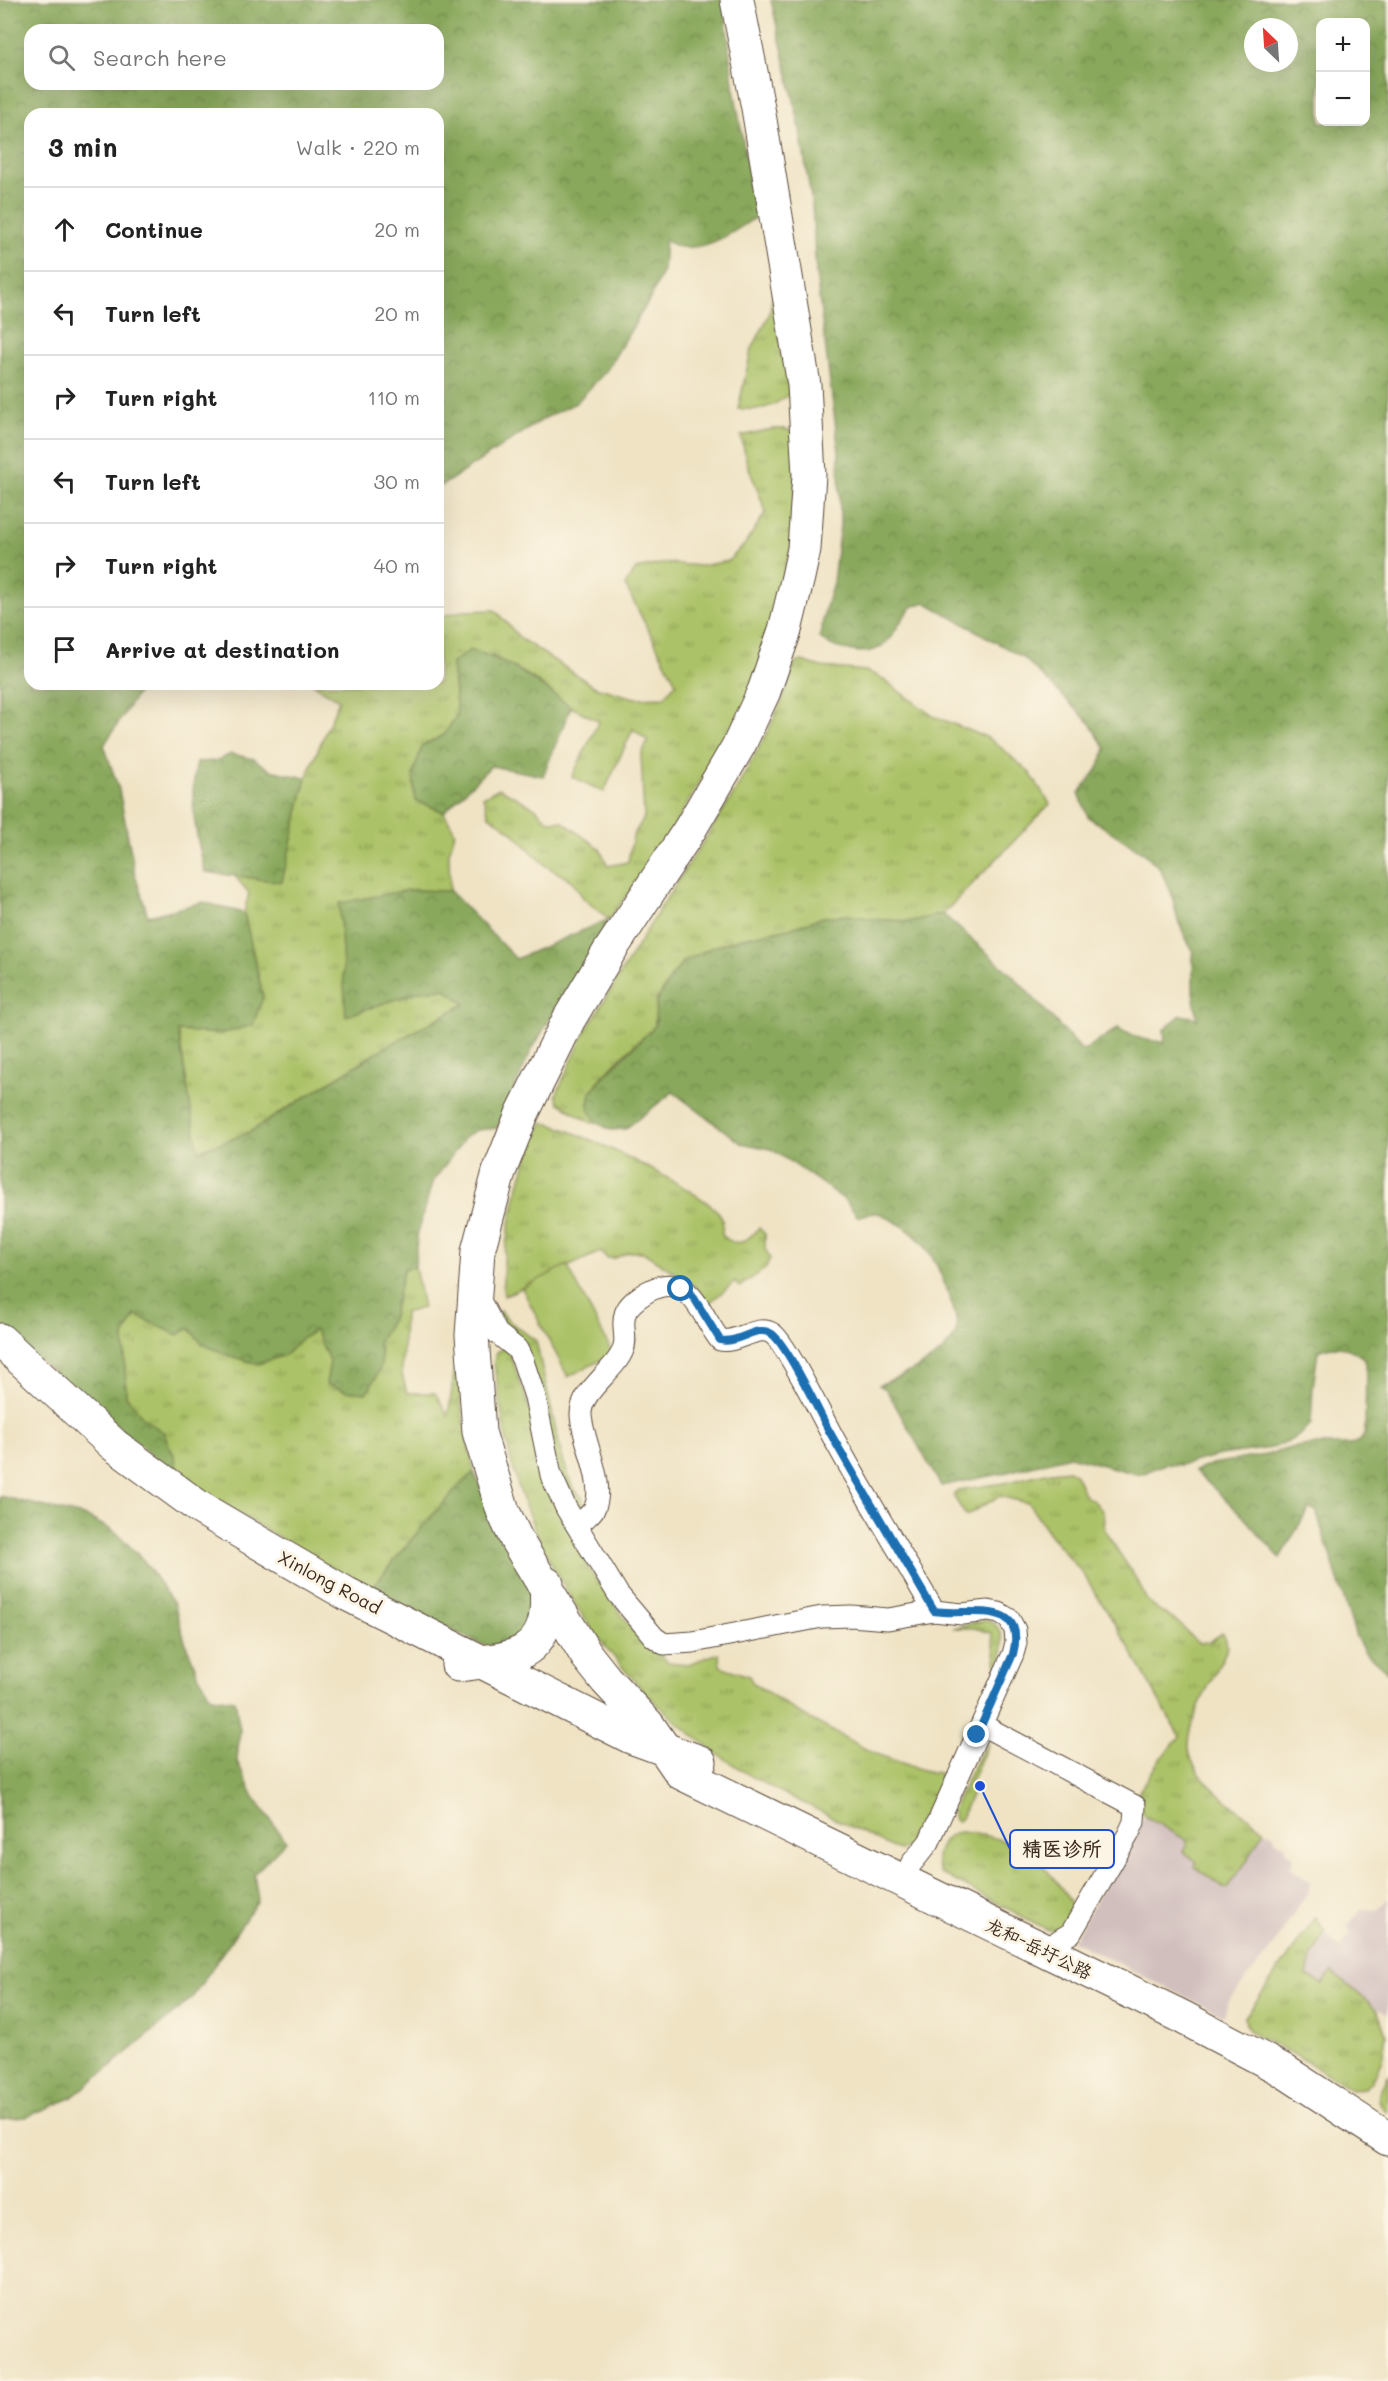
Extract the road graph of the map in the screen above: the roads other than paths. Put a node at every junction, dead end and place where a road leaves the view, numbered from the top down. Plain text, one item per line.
1 (737, 0) edge
2 (750, 0) edge
3 (478, 1306) junction
4 (0, 1340) edge
5 (0, 1359) edge
6 (578, 1526) junction
7 (547, 1579) junction
8 (934, 1611) junction
9 (469, 1663) junction
10 (981, 1725) junction
11 (681, 1761) junction
12 (911, 1864) junction
13 (1058, 1941) junction
14 (1388, 2121) edge
15 (1388, 2139) edge

1 - 3 main road
2 - 3 main road
3 - 6 street
3 - 7 main road
4 - 9 main road, Xinlong Road
5 - 9 main road, Xinlong Road
6 - 8 street
6 - 8 street
7 - 9 main road
7 - 11 main road
8 - 10 street
9 - 11 main road, Xinlong Road
10 - 12 street
10 - 13 street
11 - 12 main road, 龙和-岳圩公路
11 - 15 main road, 龙和-岳圩公路
12 - 13 main road, 龙和-岳圩公路
13 - 14 main road, 龙和-岳圩公路

